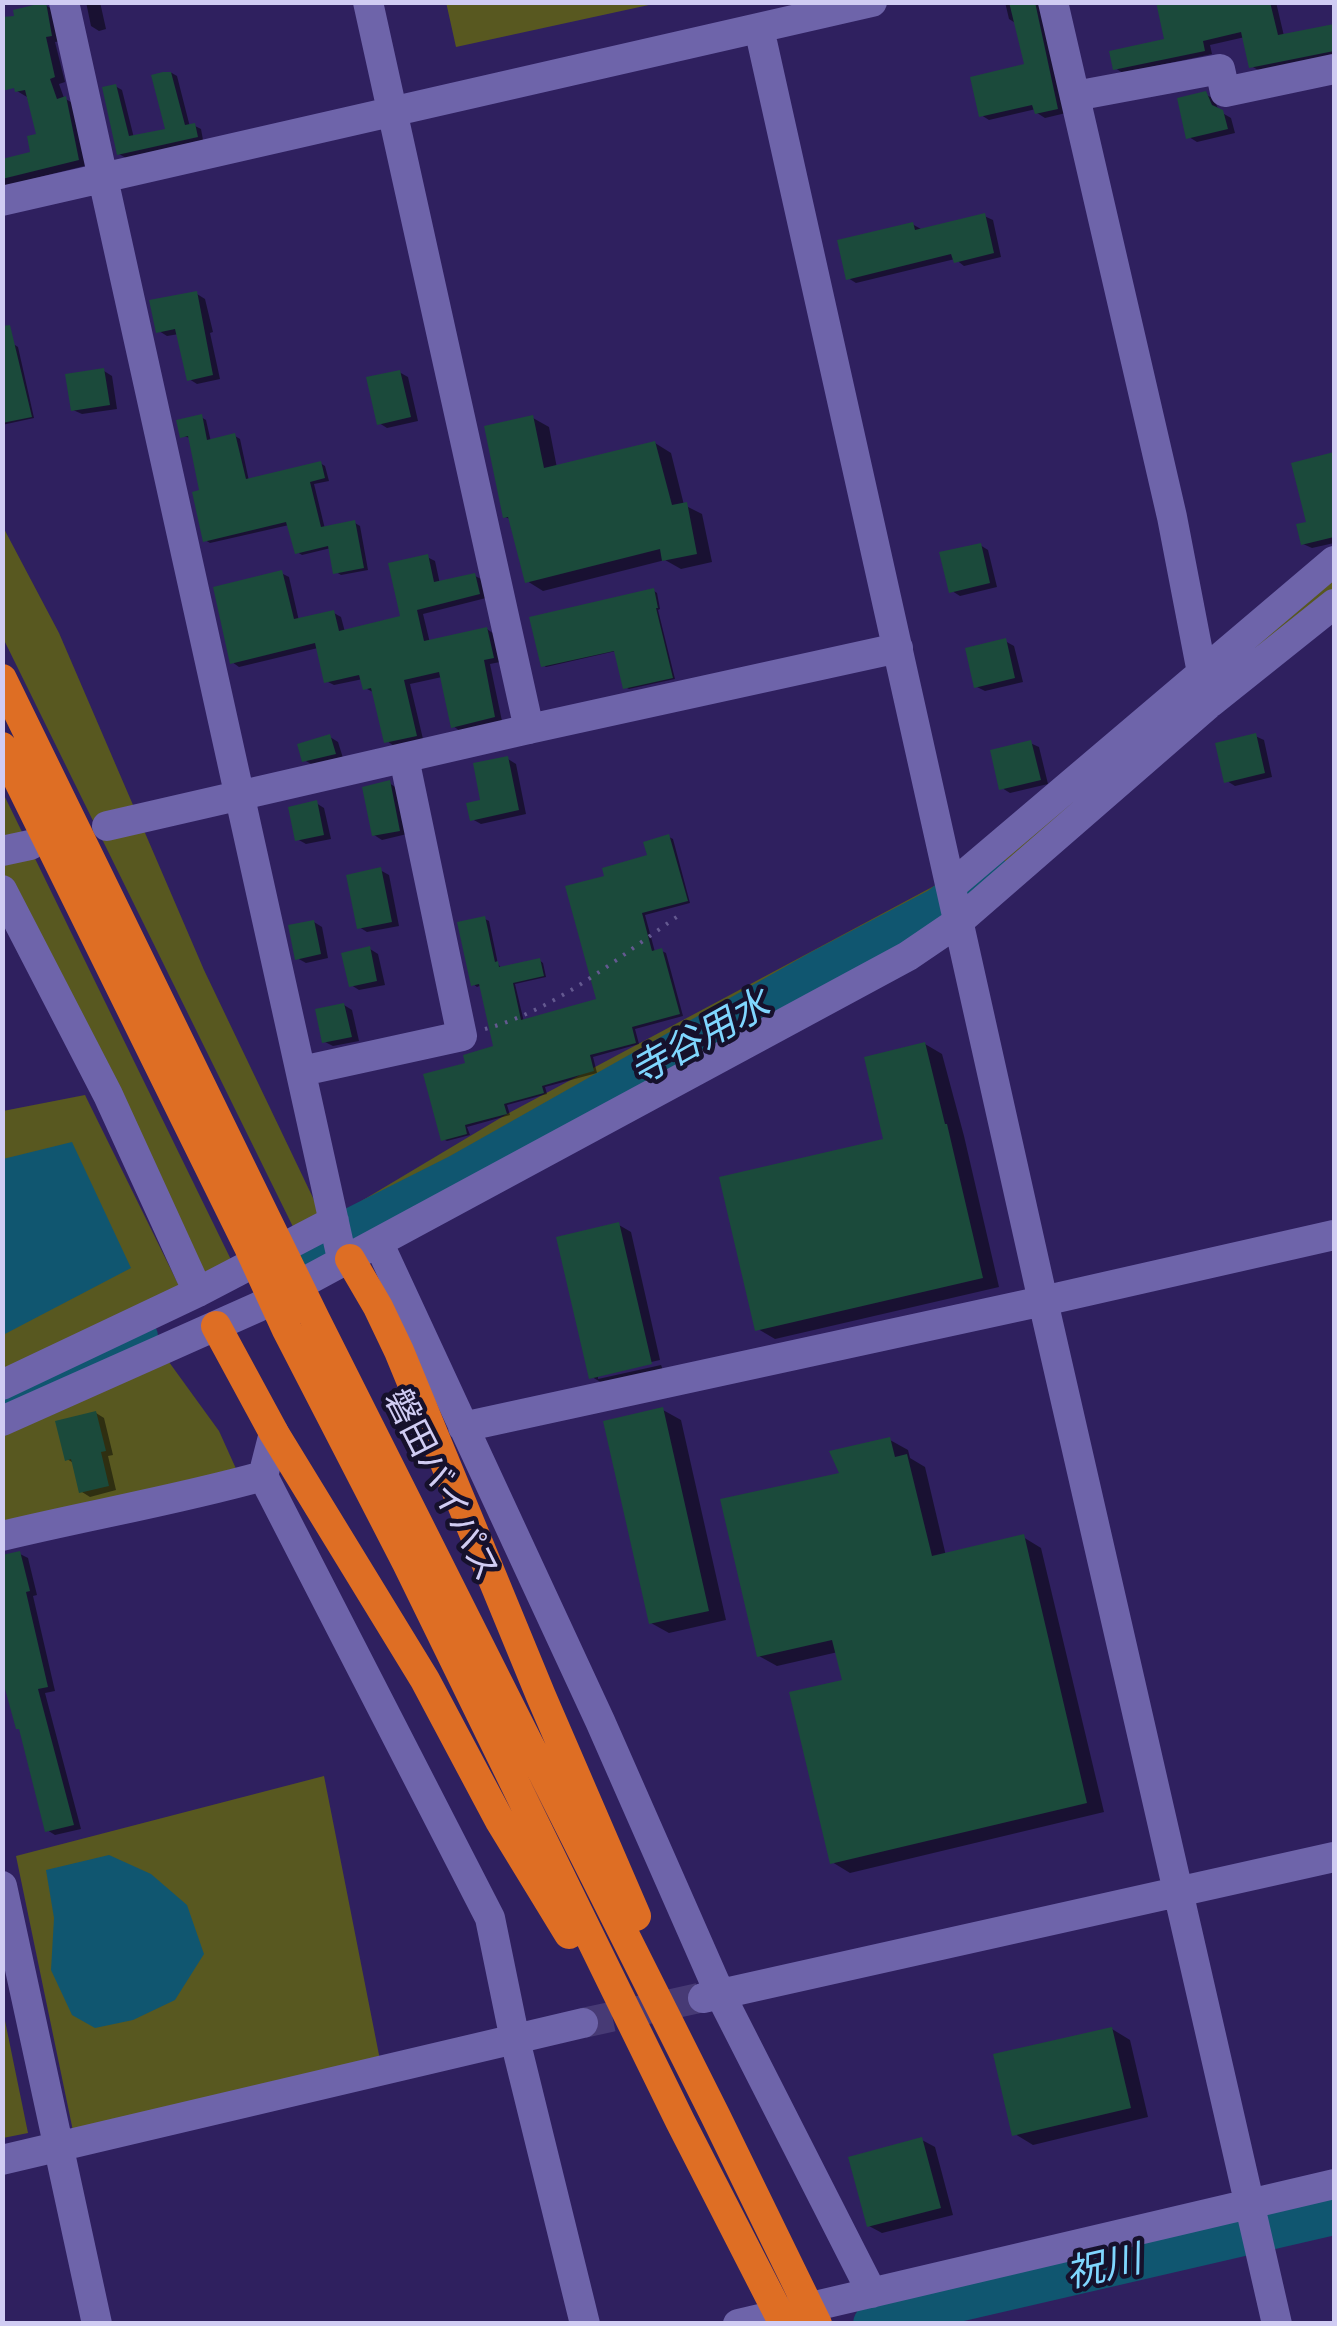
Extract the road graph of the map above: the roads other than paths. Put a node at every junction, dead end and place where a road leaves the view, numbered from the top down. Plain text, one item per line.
1 (64, 2) edge
2 (368, 2) edge
3 (872, 2) edge
4 (1054, 2) edge
5 (759, 28) junction
6 (1334, 69) edge
7 (1075, 96) junction
8 (392, 112) junction
9 (102, 178) junction
10 (2, 201) edge
11 (1334, 561) edge
12 (1334, 604) edge
13 (898, 648) junction
14 (2, 679) edge
15 (1206, 688) junction
16 (528, 729) junction
17 (2, 747) edge
18 (404, 758) junction
19 (240, 795) junction
20 (107, 826) dead end
21 (2, 890) edge
22 (954, 901) junction
23 (302, 1071) junction
24 (1334, 1235) edge
25 (261, 1238) junction
26 (340, 1244) junction
27 (379, 1244) junction
28 (198, 1292) junction
29 (1043, 1301) junction
30 (301, 1325) junction
31 (216, 1326) junction
32 (2, 1385) edge
33 (2, 1422) edge
34 (463, 1427) junction
35 (274, 1433) junction
36 (263, 1476) junction
37 (2, 1536) edge
38 (1334, 1856) edge
39 (2, 1886) edge
40 (1178, 1892) junction
41 (710, 1996) junction
42 (583, 2023) tunnel mouth
43 (516, 2040) junction
44 (715, 2116) junction
45 (680, 2121) junction
46 (61, 2148) junction
47 (2, 2160) edge
48 (1334, 2184) edge
49 (1250, 2202) junction
50 (775, 2273) junction
51 (872, 2293) junction
52 (97, 2324) edge
53 (585, 2324) edge
54 (738, 2324) edge
55 (784, 2324) edge
56 (817, 2324) edge
57 (1277, 2324) edge

1 - 9 street
2 - 8 street
3 - 5 street
4 - 7 street
5 - 8 street
5 - 13 street
6 - 7 street
7 - 15 street
8 - 9 street
8 - 16 street
9 - 10 street
9 - 19 street
11 - 15 street
12 - 15 street
13 - 16 street
13 - 22 street
14 - 25 highway, 磐田バイパス
15 - 22 street
16 - 18 street
17 - 25 highway, 磐田バイパス
18 - 19 street
18 - 23 street
19 - 20 street
19 - 23 street
21 - 28 street
22 - 27 street
22 - 29 street
23 - 26 street
24 - 29 street
25 - 30 highway, 磐田バイパス
26 - 27 street
26 - 28 street
26 - 31 street
26 - 44 highway
27 - 34 street
28 - 32 street
29 - 34 street
29 - 40 street
30 - 44 highway, 磐田バイパス
30 - 45 highway, 磐田バイパス
31 - 33 street
31 - 35 highway
34 - 41 street
35 - 36 street
35 - 45 highway
36 - 37 street
36 - 43 street
38 - 40 street
39 - 46 street
40 - 41 street
40 - 49 street
41 - 51 street
42 - 43 street
43 - 46 street
43 - 53 street
44 - 50 highway, 磐田バイパス
45 - 50 highway, 磐田バイパス
46 - 47 street
46 - 52 street
48 - 49 street
49 - 51 street
49 - 57 street
50 - 55 highway, 磐田バイパス
50 - 56 highway, 磐田バイパス
51 - 54 street

